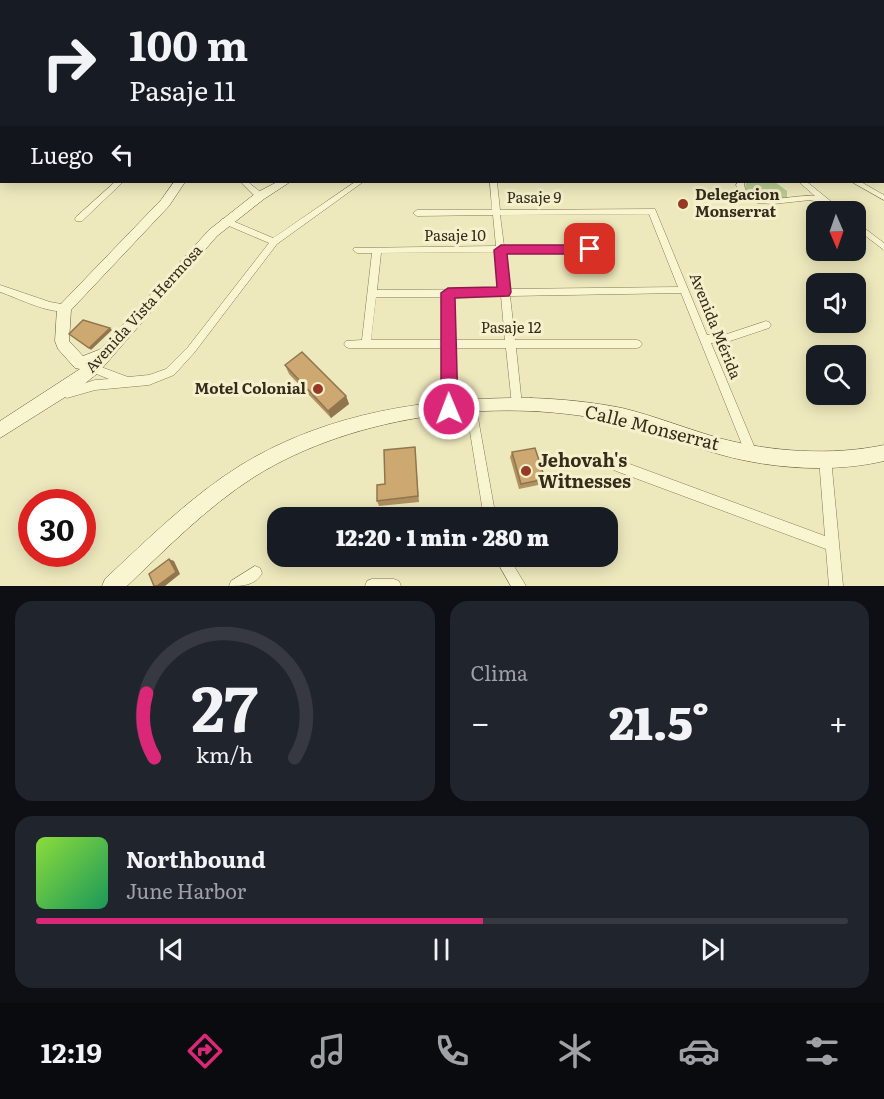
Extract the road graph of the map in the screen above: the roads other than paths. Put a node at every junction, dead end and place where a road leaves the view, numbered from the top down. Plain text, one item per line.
1 (118, 183) edge
2 (178, 183) edge
3 (245, 183) edge
4 (282, 183) edge
5 (358, 183) edge
6 (493, 183) edge
7 (741, 183) edge
8 (804, 183) edge
9 (858, 183) edge
10 (260, 196) junction
11 (884, 198) edge
12 (823, 201) edge
13 (826, 201) edge
14 (652, 211) joint
15 (496, 212) junction
16 (417, 213) dead end
17 (79, 219) dead end
18 (225, 221) junction
19 (866, 233) edge
20 (273, 242) junction
21 (884, 247) edge
22 (590, 249) dead end
23 (357, 250) dead end
24 (377, 250) junction
25 (501, 250) junction
26 (0, 288) edge
27 (684, 290) junction
28 (504, 292) junction
29 (448, 293) junction
30 (372, 294) junction
31 (64, 308) junction
32 (766, 325) dead end
33 (704, 339) junction
34 (509, 343) junction
35 (349, 344) dead end
36 (366, 344) junction
37 (448, 344) junction
38 (637, 344) dead end
39 (87, 365) junction
40 (129, 382) junction
41 (50, 398) junction
42 (517, 405) junction
43 (471, 407) junction
44 (449, 409) junction
45 (0, 430) edge
46 (751, 453) junction
47 (884, 453) edge
48 (825, 458) junction
49 (616, 465) dead end
50 (488, 507) edge
51 (832, 545) junction
52 (507, 567) edge
53 (255, 573) dead end
54 (112, 586) edge
55 (236, 586) edge
56 (372, 586) edge
57 (394, 586) edge
58 (519, 586) edge
59 (836, 586) edge

1 - 17 street
2 - 31 street
3 - 10 street
4 - 10 street, Avenida Vista Hermosa
5 - 20 street
6 - 15 street
7 - 12 street
8 - 13 street
9 - 11 street
10 - 18 street, Avenida Vista Hermosa
14 - 15 street, Pasaje 9
14 - 27 street, Avenida Mérida
15 - 16 street, Pasaje 9
15 - 25 street
18 - 20 street
18 - 39 street, Avenida Vista Hermosa
19 - 21 street
20 - 40 street
22 - 25 street, Pasaje 10
23 - 24 street, Pasaje 10
24 - 25 street, Pasaje 10
24 - 30 street
25 - 28 street
26 - 31 street
27 - 28 street
27 - 33 street, Avenida Mérida
28 - 29 street
28 - 34 street
29 - 30 street
29 - 37 street
30 - 36 street
31 - 39 street
32 - 33 street
33 - 46 street, Avenida Mérida
34 - 37 street, Pasaje 12
34 - 38 street, Pasaje 12
34 - 42 street
35 - 36 street, Pasaje 12
36 - 37 street, Pasaje 12
37 - 44 street
39 - 40 street
39 - 41 street
40 - 41 street
41 - 45 street
42 - 43 street, Calle Monserrat
42 - 46 street, Calle Monserrat
43 - 44 street, Calle Monserrat
43 - 50 street
44 - 54 street, Calle Monserrat
46 - 48 street, Calle Monserrat
47 - 48 street, Calle Monserrat
48 - 51 street
49 - 51 street
51 - 59 street
52 - 58 street
53 - 55 street
56 - 57 street

